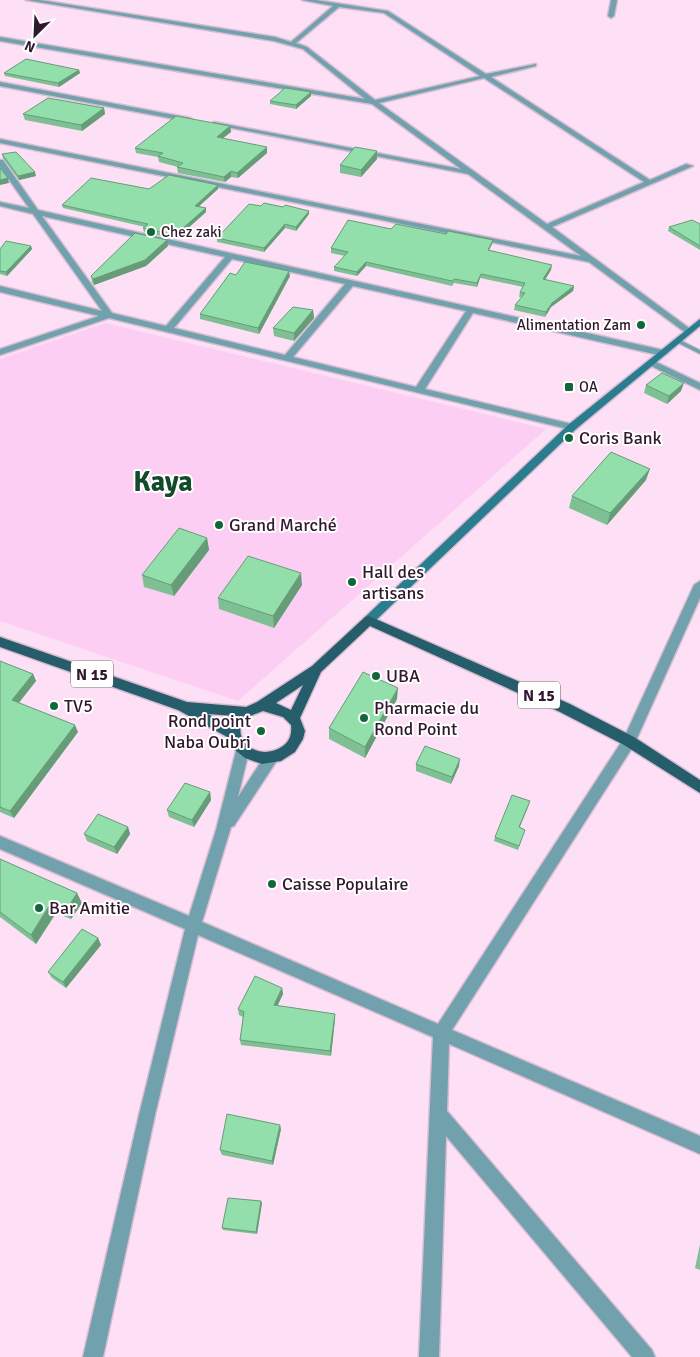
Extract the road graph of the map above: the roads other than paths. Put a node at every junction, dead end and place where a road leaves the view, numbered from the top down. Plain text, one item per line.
1 (29, 0) edge
2 (74, 0) edge
3 (305, 0) edge
4 (614, 0) edge
5 (338, 5) junction
6 (64, 6) junction
7 (611, 16) dead end
8 (0, 38) edge
9 (292, 44) junction
10 (534, 65) dead end
11 (486, 76) junction
12 (0, 84) edge
13 (374, 102) junction
14 (0, 141) edge
15 (0, 162) edge
16 (689, 166) dead end
17 (472, 173) junction
18 (650, 183) junction
19 (0, 204) edge
20 (36, 212) junction
21 (546, 227) junction
22 (231, 256) junction
23 (592, 261) junction
24 (352, 283) junction
25 (0, 289) edge
26 (470, 310) junction
27 (109, 315) junction
28 (700, 322) edge
29 (168, 330) junction
30 (689, 332) junction
31 (678, 341) junction
32 (0, 352) edge
33 (700, 352) edge
34 (663, 353) junction
35 (287, 358) junction
36 (652, 363) junction
37 (700, 387) edge
38 (419, 390) junction
39 (572, 428) junction
40 (700, 585) edge
41 (369, 620) junction
42 (0, 642) edge
43 (316, 669) junction
44 (183, 706) junction
45 (262, 706) junction
46 (246, 712) junction
47 (294, 718) junction
48 (233, 734) junction
49 (629, 742) junction
50 (242, 751) junction
51 (271, 758) junction
52 (700, 787) edge
53 (223, 830) junction
54 (0, 842) edge
55 (194, 926) junction
56 (441, 1033) junction
57 (438, 1114) junction
58 (700, 1145) edge
59 (93, 1357) edge
60 (429, 1357) edge
61 (645, 1357) edge

1 - 6 street
2 - 6 street
3 - 5 street
4 - 7 street
5 - 9 street
5 - 11 street
6 - 9 street
8 - 13 street
9 - 13 street
10 - 11 street
11 - 13 street
11 - 18 street
12 - 17 street
13 - 17 street
14 - 23 street
15 - 20 street
16 - 18 street
17 - 21 street
18 - 21 street
19 - 20 street
20 - 22 street
20 - 27 street
21 - 23 street
22 - 24 street
22 - 29 street
23 - 30 street
24 - 26 street
24 - 35 street
25 - 27 street
26 - 34 street
26 - 38 street
27 - 29 street
27 - 32 street
28 - 30 main road
29 - 35 street
30 - 31 main road
31 - 33 lane
31 - 34 main road
34 - 36 main road
35 - 38 street
36 - 37 street
36 - 39 main road
38 - 39 street
39 - 41 main road
40 - 49 street
41 - 43 main road, N 15
41 - 49 main road, N 15
42 - 44 main road, N 15
43 - 45 main road, N 15
43 - 47 main road, N 15
44 - 46 main road, N 15
44 - 48 main road, N 15
45 - 46 main road, N 15
45 - 47 main road
46 - 48 main road
47 - 51 main road, N 15
48 - 50 main road
49 - 52 main road, N 15
49 - 56 street
50 - 51 main road
50 - 53 street
51 - 53 street
53 - 55 street
54 - 55 street
55 - 56 street
55 - 59 street
56 - 57 street
56 - 58 street
57 - 60 street
57 - 61 street

